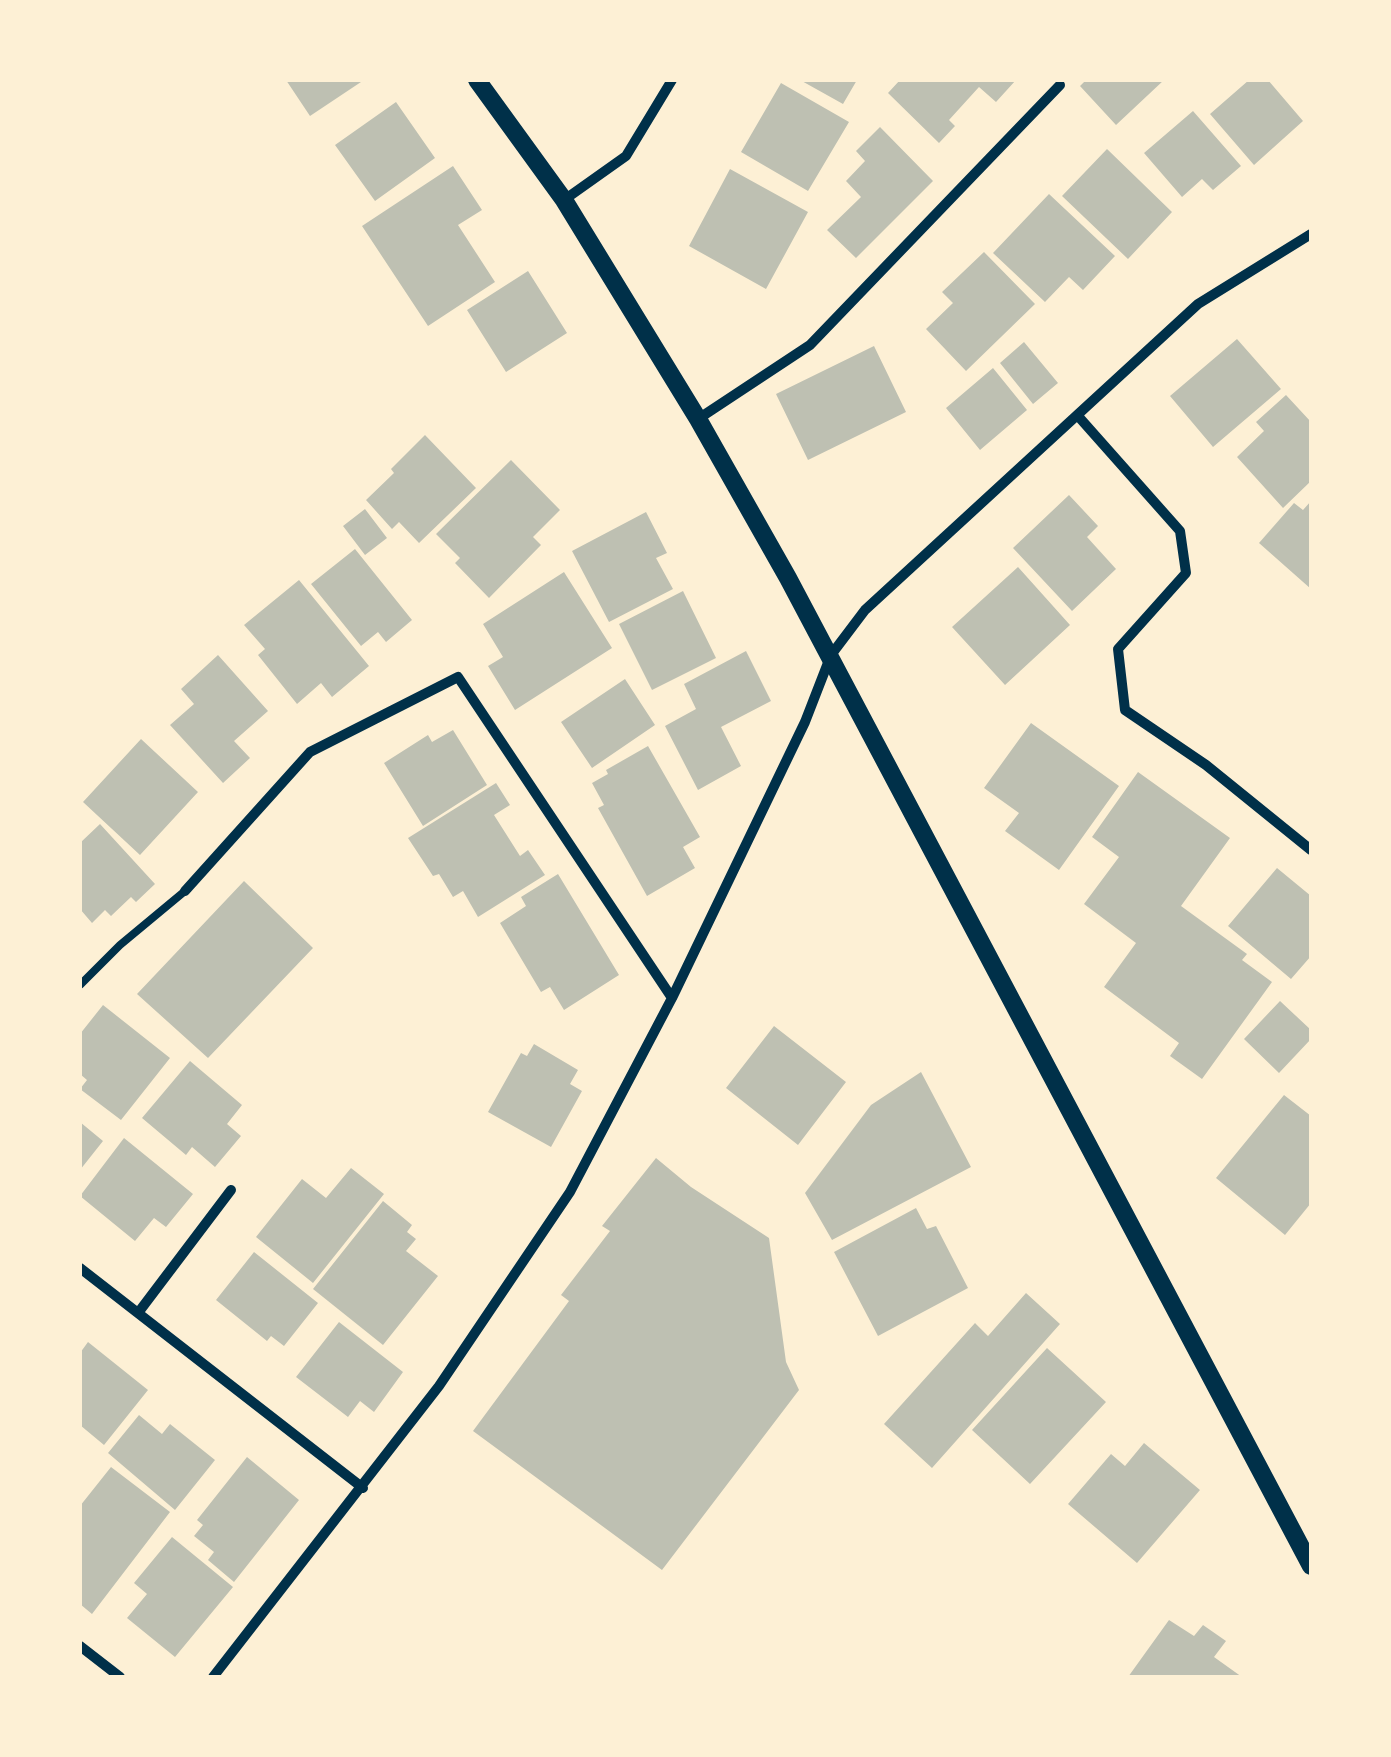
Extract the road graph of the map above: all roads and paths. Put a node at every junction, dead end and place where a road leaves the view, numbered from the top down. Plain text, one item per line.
1 (477, 80) edge
2 (672, 80) edge
3 (1060, 86) dead end
4 (564, 200) junction
5 (1311, 234) edge
6 (1078, 416) junction
7 (698, 419) junction
8 (831, 655) junction
9 (1311, 850) edge
10 (185, 891) joint
11 (80, 984) edge
12 (672, 998) junction
13 (231, 1190) dead end
14 (80, 1268) edge
15 (138, 1313) junction
16 (363, 1488) junction
17 (1311, 1566) edge
18 (80, 1646) edge
19 (120, 1677) edge
20 (214, 1677) edge

1 - 4 street
2 - 4 street
3 - 7 street
4 - 7 street
5 - 6 street
6 - 8 street
6 - 9 street
7 - 8 street
8 - 12 street
8 - 17 street
10 - 11 lane
10 - 12 street
12 - 16 street
13 - 15 street
14 - 15 street
15 - 16 street
16 - 20 street
18 - 19 street

